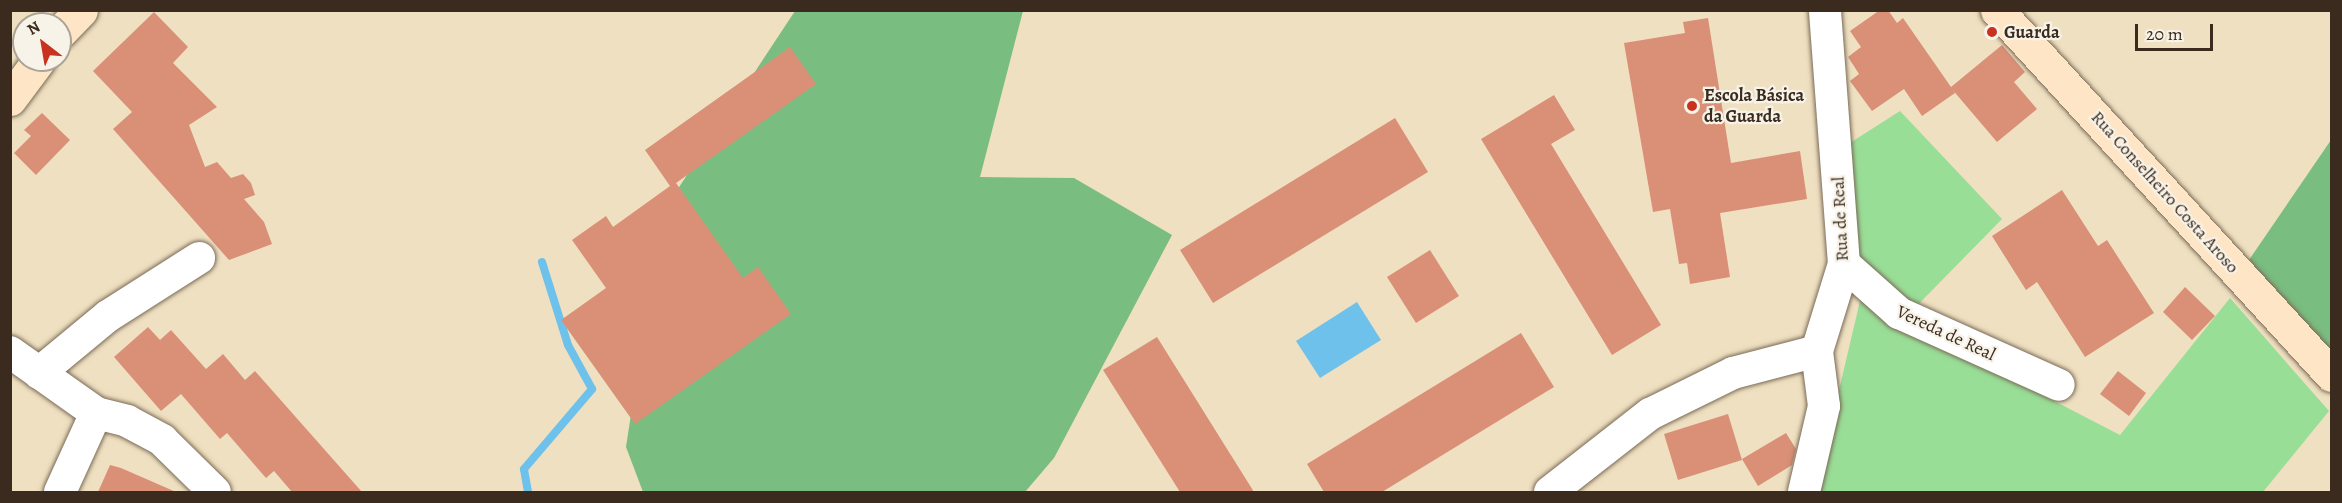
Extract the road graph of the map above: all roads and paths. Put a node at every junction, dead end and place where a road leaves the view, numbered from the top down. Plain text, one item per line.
1 (1825, 10) edge
2 (1997, 10) edge
3 (30, 72) edge
4 (10, 99) edge
5 (199, 258) dead end
6 (1844, 264) junction
7 (1817, 351) junction
8 (10, 352) edge
9 (39, 373) junction
10 (2331, 375) edge
11 (2059, 385) dead end
12 (96, 413) junction
13 (60, 492) edge
14 (215, 492) edge
15 (1550, 492) edge
16 (1804, 492) edge

1 - 6 street, Rua de Real
2 - 10 main road, Rua Conselheiro Costa Aroso
3 - 4 main road
5 - 9 street
6 - 7 street, Rua de Real
6 - 11 street, Vereda de Real
7 - 15 street
7 - 16 street, Rua de Real
8 - 9 street
9 - 12 street
12 - 13 street
12 - 14 street

